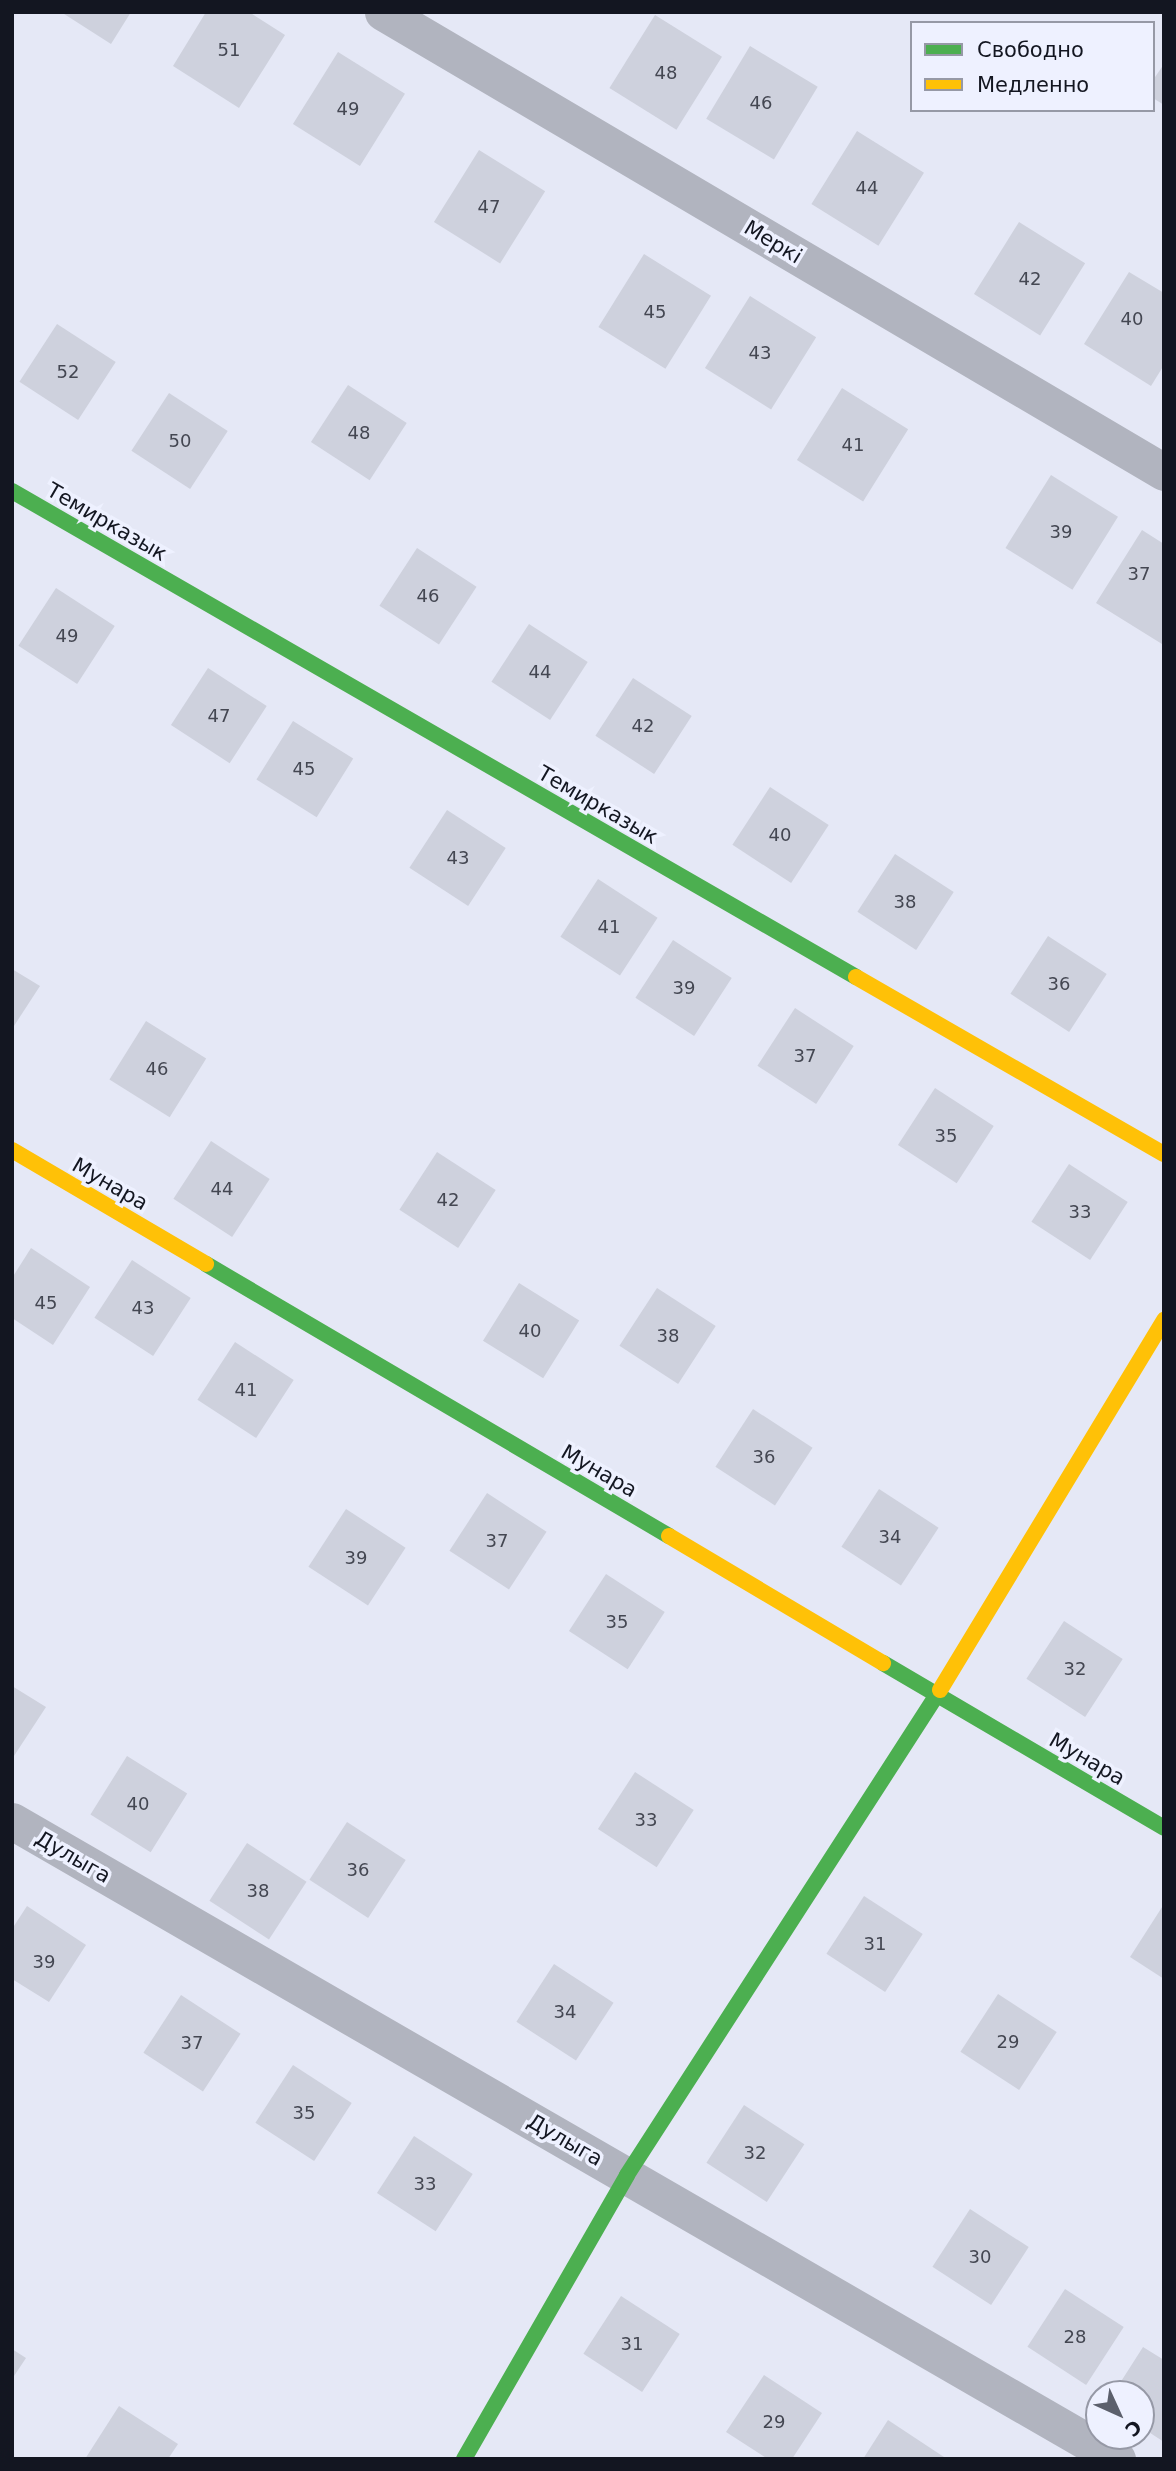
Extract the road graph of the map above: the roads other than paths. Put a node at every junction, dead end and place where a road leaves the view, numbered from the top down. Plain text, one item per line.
1 (383, 12) edge
2 (1164, 472) edge
3 (12, 491) edge
4 (12, 1150) edge
5 (1164, 1154) edge
6 (1164, 1320) edge
7 (937, 1695) junction
8 (12, 1821) edge
9 (1164, 1828) edge
10 (627, 2175) junction
11 (464, 2459) edge
12 (1117, 2459) edge

1 - 2 street, Меркі
3 - 5 street, Темирказык
4 - 7 street, Мунара
6 - 7 street
7 - 9 street, Мунара
7 - 10 street
8 - 10 street, Дулыга
10 - 11 street
10 - 12 street, Дулыга

